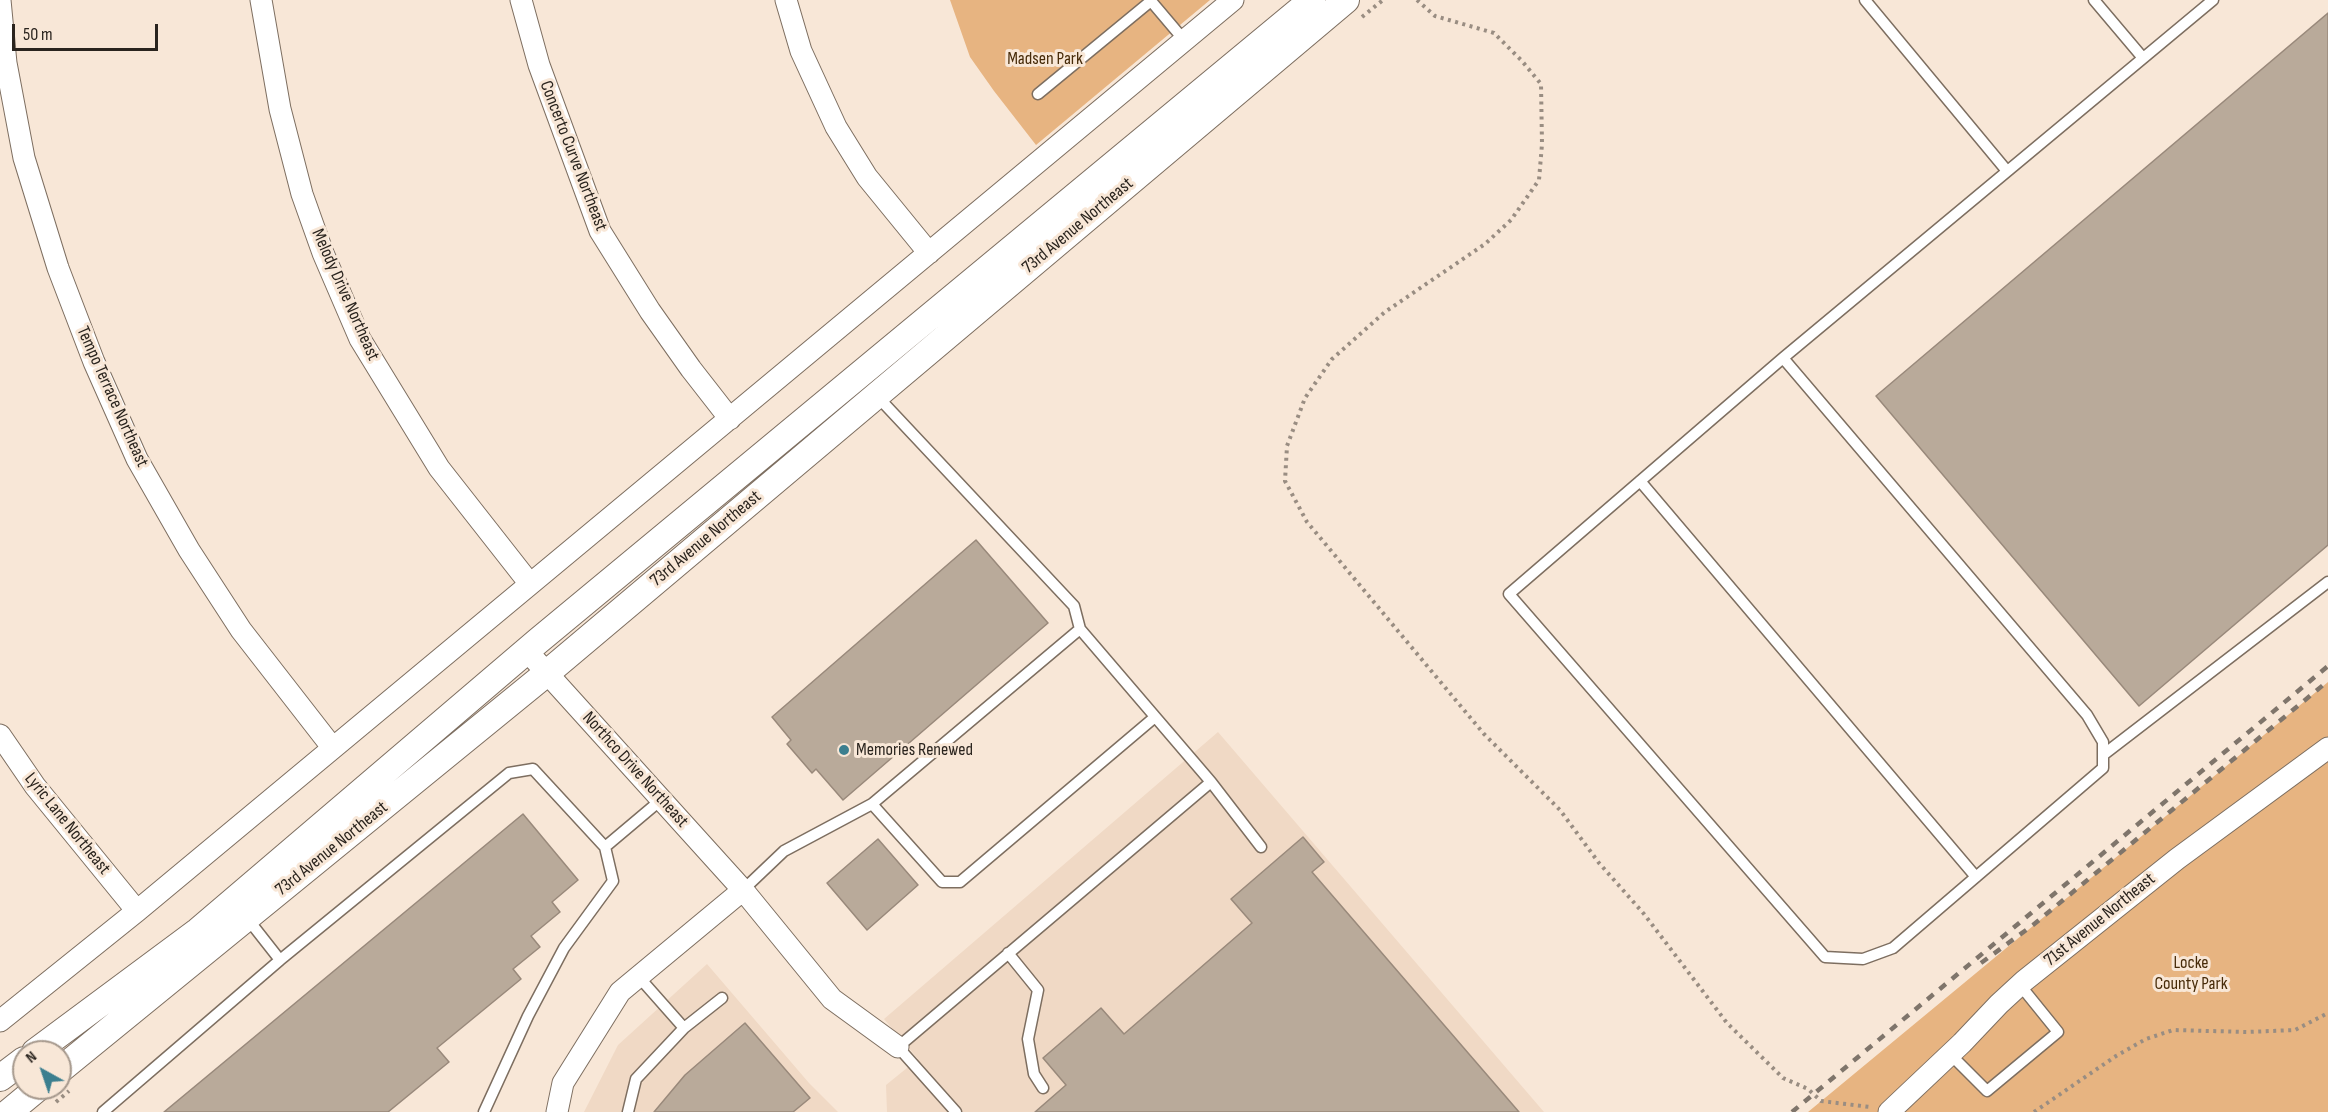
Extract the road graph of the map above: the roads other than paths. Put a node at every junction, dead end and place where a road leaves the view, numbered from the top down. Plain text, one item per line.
1 (0, 0) edge
2 (261, 0) edge
3 (521, 0) edge
4 (786, 0) edge
5 (1233, 0) edge
6 (1312, 0) edge
7 (1346, 0) edge
8 (1864, 0) edge
9 (2094, 0) edge
10 (2212, 0) edge
11 (1184, 40) junction
12 (2143, 58) junction
13 (1038, 94) dead end
14 (2007, 171) junction
15 (929, 253) junction
16 (1783, 358) junction
17 (877, 395) junction
18 (730, 419) junction
19 (1640, 481) junction
20 (2328, 582) edge
21 (530, 584) junction
22 (1080, 629) junction
23 (527, 651) junction
24 (547, 673) junction
25 (1155, 717) junction
26 (0, 735) edge
27 (332, 747) junction
28 (2328, 748) edge
29 (2103, 755) junction
30 (1211, 782) junction
31 (662, 799) junction
32 (872, 804) junction
33 (605, 847) junction
34 (1261, 847) dead end
35 (1976, 877) junction
36 (743, 890) junction
37 (240, 909) junction
38 (137, 911) junction
39 (1008, 953) junction
40 (280, 960) junction
41 (638, 976) junction
42 (2019, 985) junction
43 (722, 998) dead end
44 (0, 1021) edge
45 (684, 1028) junction
46 (51, 1040) edge
47 (898, 1047) junction
48 (1950, 1054) junction
49 (72, 1059) edge
50 (1043, 1088) dead end
51 (24, 1100) edge
52 (950, 1110) edge
53 (9, 1112) edge
54 (103, 1112) edge
55 (484, 1112) edge
56 (556, 1112) edge
57 (628, 1112) edge
58 (1889, 1112) edge

1 - 27 street, Tempo Terrace Northeast
2 - 21 street, Melody Drive Northeast
3 - 18 street, Concerto Curve Northeast
4 - 15 street
5 - 11 street
6 - 23 street, 73rd Avenue Northeast
7 - 17 street, 73rd Avenue Northeast
8 - 14 lane
9 - 12 lane
10 - 12 lane
11 - 13 lane
11 - 15 street
12 - 14 lane
14 - 16 lane
15 - 18 street
16 - 19 lane
16 - 29 lane
17 - 22 lane
17 - 24 street, 73rd Avenue Northeast
18 - 21 street
19 - 35 lane
19 - 35 lane
20 - 29 lane
21 - 27 street
22 - 25 lane
22 - 32 lane
23 - 24 street, Northco Drive Northeast
23 - 37 street, 73rd Avenue Northeast
24 - 31 street, Northco Drive Northeast
24 - 37 street, 73rd Avenue Northeast
25 - 30 lane
25 - 32 lane
26 - 38 street, Lyric Lane Northeast
27 - 38 street
28 - 42 street, 71st Avenue Northeast
29 - 35 lane
30 - 34 lane
30 - 39 lane
31 - 33 lane
31 - 36 street, Northco Drive Northeast
32 - 36 lane
33 - 40 lane
33 - 55 lane
36 - 41 street
36 - 47 street, Northco Drive Northeast
37 - 40 lane
37 - 46 street, 73rd Avenue Northeast
37 - 49 street, 73rd Avenue Northeast
38 - 44 street
39 - 47 lane
39 - 50 lane
40 - 54 lane
41 - 45 lane
41 - 56 street
42 - 48 street, 71st Avenue Northeast
42 - 48 lane
43 - 45 lane
45 - 57 lane
47 - 52 lane
48 - 58 street, 71st Avenue Northeast
51 - 53 street

